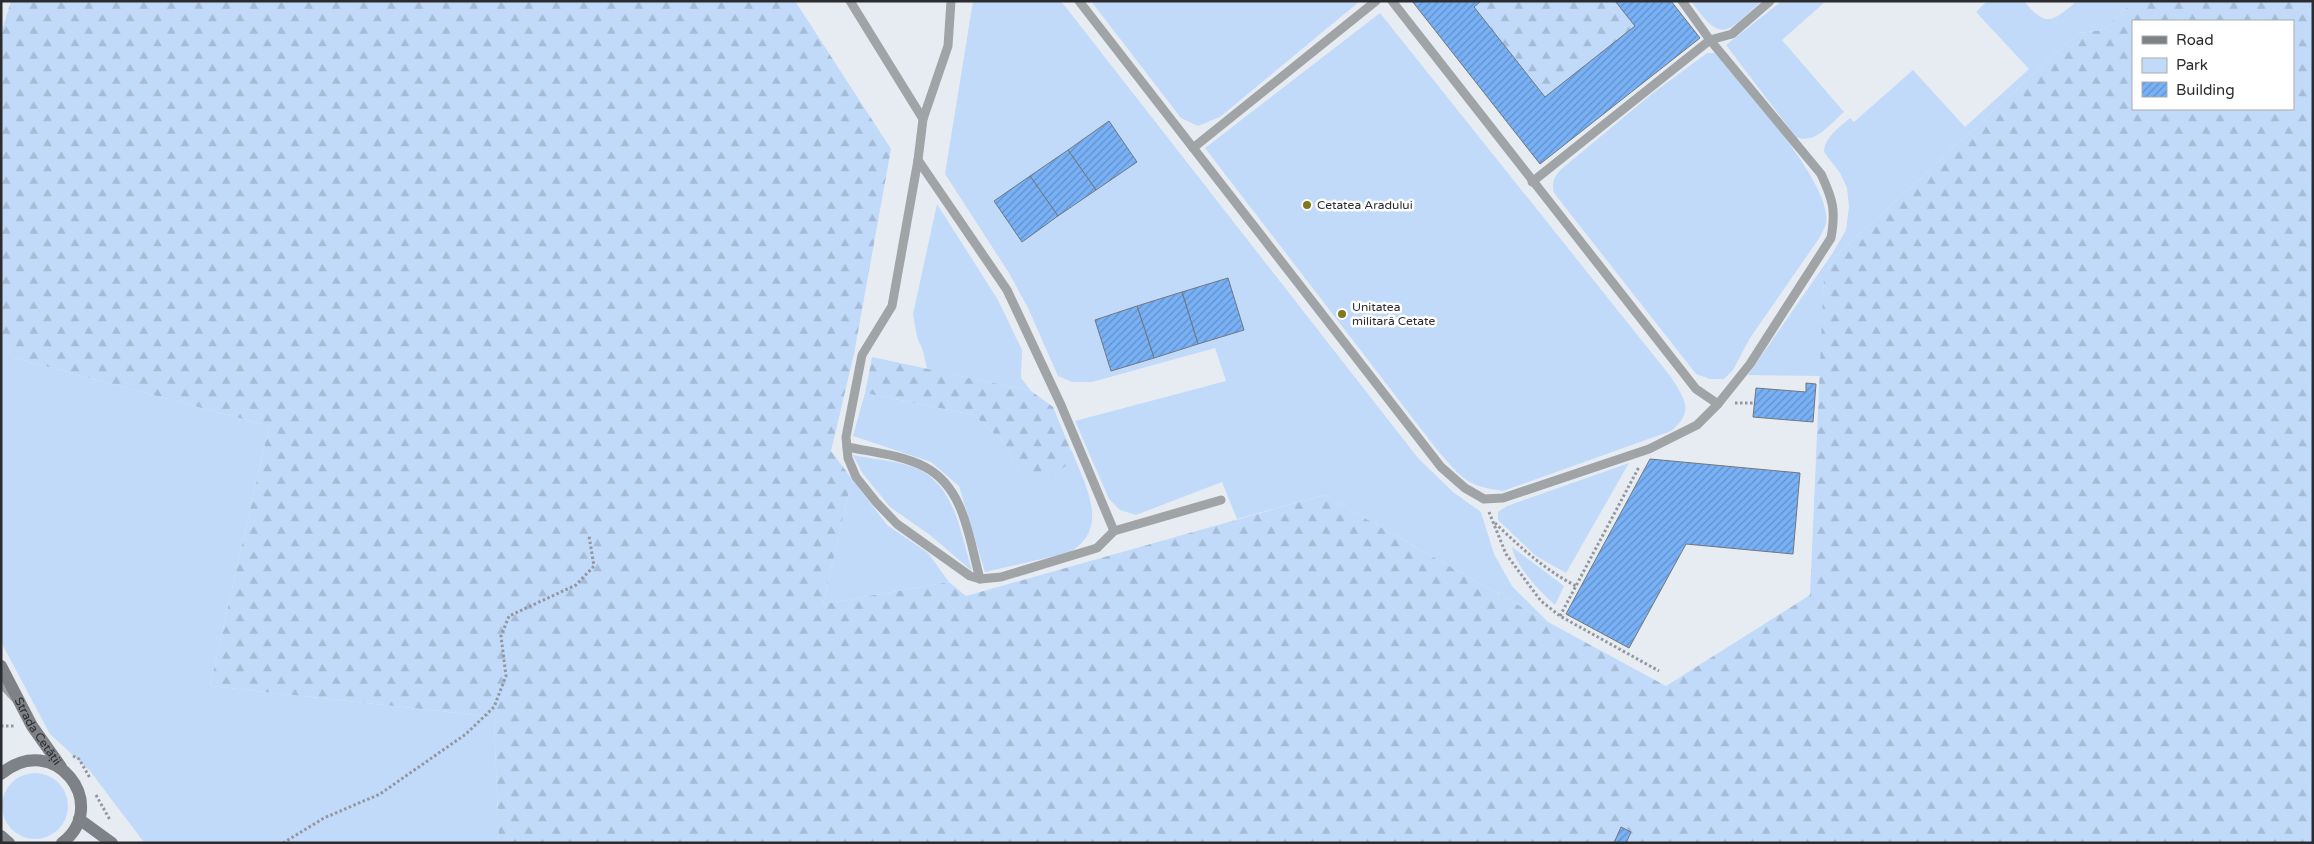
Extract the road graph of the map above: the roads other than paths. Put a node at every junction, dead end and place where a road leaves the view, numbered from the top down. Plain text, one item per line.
1 (850, 1) edge
2 (951, 1) edge
3 (1079, 1) edge
4 (1376, 1) edge
5 (1392, 1) edge
6 (1682, 1) edge
7 (1770, 1) edge
8 (1710, 40) junction
9 (923, 119) junction
10 (1193, 148) junction
11 (918, 160) junction
12 (1532, 182) junction
13 (1718, 404) junction
14 (847, 447) junction
15 (1221, 500) dead end
16 (1114, 531) junction
17 (980, 579) junction
18 (1, 666) edge
19 (1, 683) edge
20 (20, 702) junction
21 (62, 769) junction
22 (1, 774) edge
23 (79, 819) junction
24 (1, 836) edge
25 (8, 843) edge
26 (62, 843) edge
27 (112, 843) edge

1 - 9 lane
2 - 9 lane
3 - 10 lane
4 - 10 lane
5 - 12 lane
6 - 8 lane
7 - 8 lane
8 - 12 lane
8 - 13 lane
9 - 11 lane
10 - 13 lane
11 - 14 lane
11 - 16 lane
12 - 13 lane
14 - 17 lane
14 - 17 lane
15 - 16 lane
16 - 17 lane
18 - 20 main road, Strada Cetății
19 - 20 lane
20 - 21 main road, Strada Cetății
21 - 22 main road, Strada Cetății
21 - 23 main road, Strada Cetății
23 - 26 main road
23 - 27 main road
24 - 25 main road

